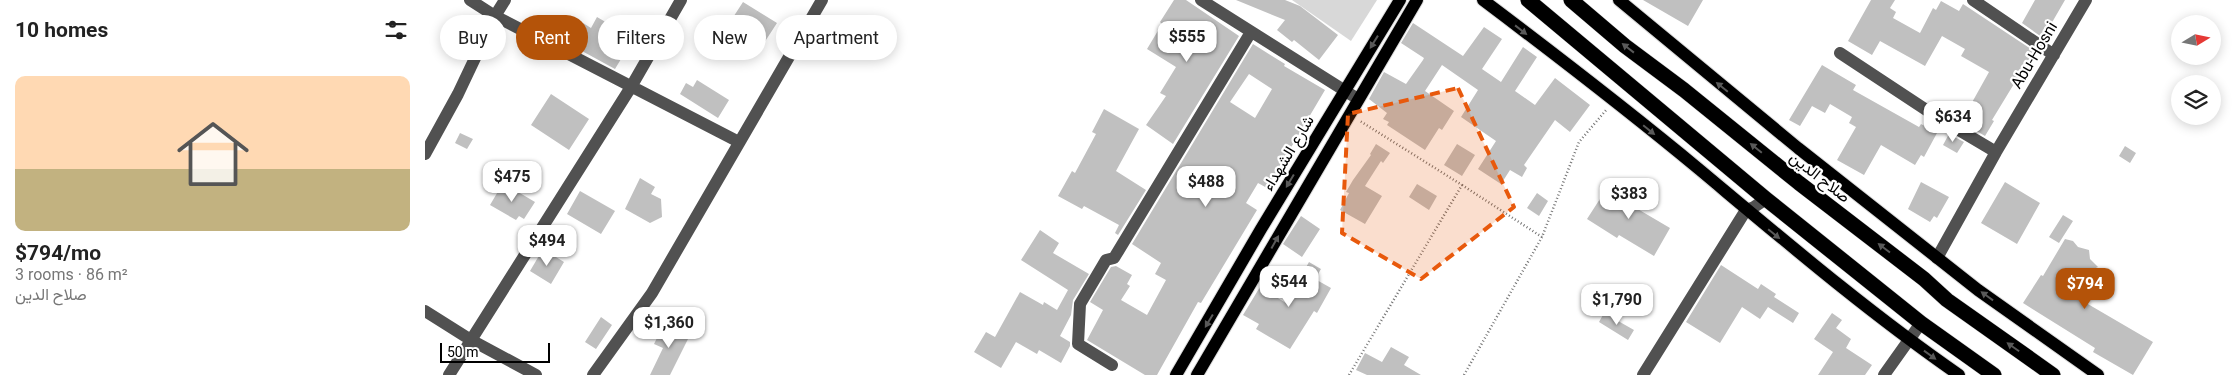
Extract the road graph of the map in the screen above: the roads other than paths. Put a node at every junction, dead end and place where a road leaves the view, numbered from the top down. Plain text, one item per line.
1 (470, 0) edge
2 (505, 0) edge
3 (681, 0) edge
4 (822, 0) edge
5 (1201, 0) edge
6 (1400, 0) edge
7 (1417, 0) edge
8 (1483, 0) edge
9 (1528, 0) edge
10 (1571, 0) edge
11 (1620, 0) edge
12 (1973, 0) edge
13 (2086, 0) edge
14 (493, 15) edge
15 (496, 15) edge
16 (506, 22) edge
17 (1251, 32) junction
18 (1840, 53) dead end
19 (2054, 54) junction
20 (474, 60) edge
21 (631, 88) junction
22 (1344, 91) junction
23 (1358, 99) junction
24 (739, 142) junction
25 (1995, 152) junction
26 (425, 154) edge
27 (1766, 199) junction
28 (1746, 210) junction
29 (1937, 258) junction
30 (425, 311) edge
31 (1921, 324) junction
32 (1909, 339) junction
33 (471, 340) junction
34 (1112, 365) dead end
35 (449, 375) edge
36 (536, 375) edge
37 (593, 375) edge
38 (1176, 375) edge
39 (1197, 375) edge
40 (1643, 375) edge
41 (1884, 375) edge
42 (1959, 375) edge
43 (1994, 375) edge
44 (2053, 375) edge
45 (2098, 375) edge

1 - 14 street
2 - 15 street
3 - 21 street
4 - 24 street
5 - 17 street
6 -> 22 main road, شارع الشهداء
7 - 23 main road
8 -> 28 main road
9 - 27 highway
44 -> 10 highway, صلاح الدين
29 -> 11 main road
12 - 19 street
13 - 19 street, Abu-Hosni
16 - 21 street
17 - 22 street
17 - 34 street
18 - 25 street
19 - 25 street, Abu-Hosni
20 - 26 street
21 - 24 street
21 - 33 street
22 - 23 street
22 -> 38 main road, شارع الشهداء
39 -> 23 main road
24 - 37 street
25 - 29 street, Abu-Hosni
27 - 28 street
27 - 31 highway
28 -> 32 main road
28 - 40 street
45 -> 29 main road
30 - 33 street
31 - 32 street
31 - 43 highway
32 - 41 street
32 -> 42 main road
33 - 35 street
33 - 36 street

